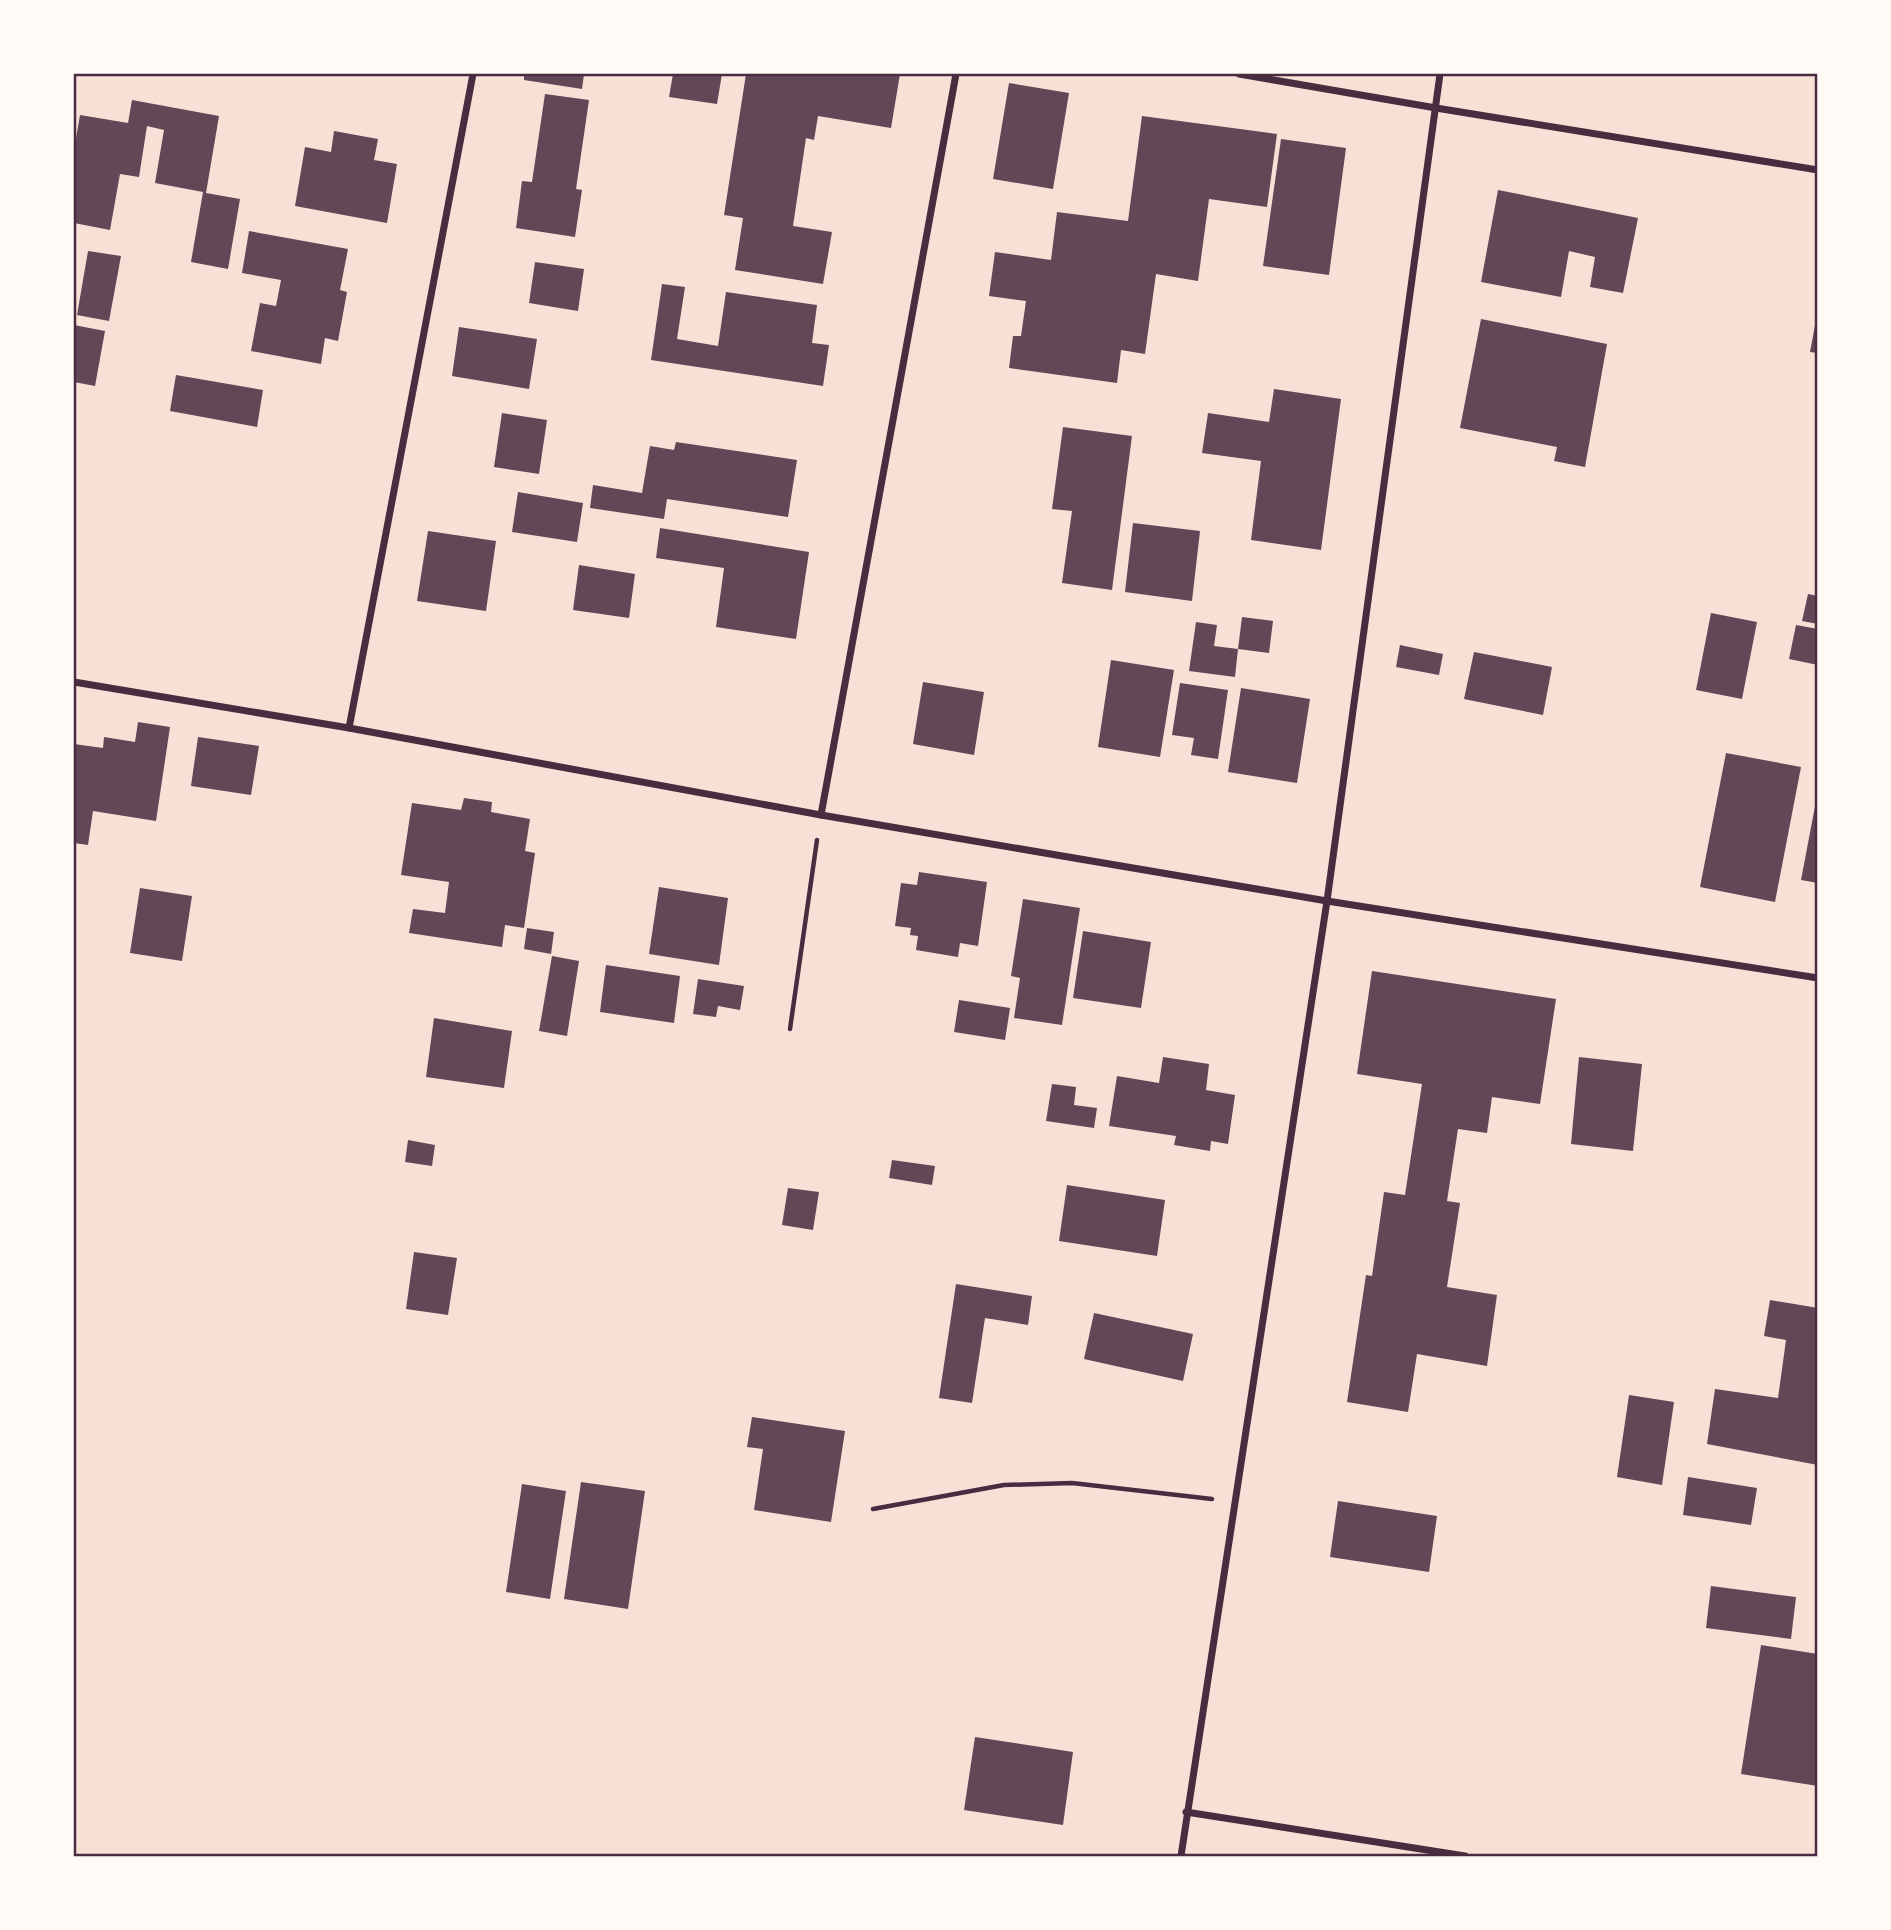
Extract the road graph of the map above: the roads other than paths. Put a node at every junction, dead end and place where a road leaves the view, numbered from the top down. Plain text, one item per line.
1 (473, 74) edge
2 (957, 74) edge
3 (1239, 74) edge
4 (1440, 74) edge
5 (1436, 108) junction
6 (1818, 170) edge
7 (74, 682) edge
8 (349, 728) junction
9 (821, 815) junction
10 (1327, 901) junction
11 (1818, 978) edge
12 (1186, 1812) junction
13 (1181, 1857) edge
14 (1465, 1857) edge

1 - 8 street
2 - 9 street
3 - 5 street
4 - 5 street
5 - 6 street
5 - 10 street
7 - 8 street
8 - 9 street
9 - 10 street
10 - 11 street
10 - 12 street
12 - 13 street
12 - 14 street

